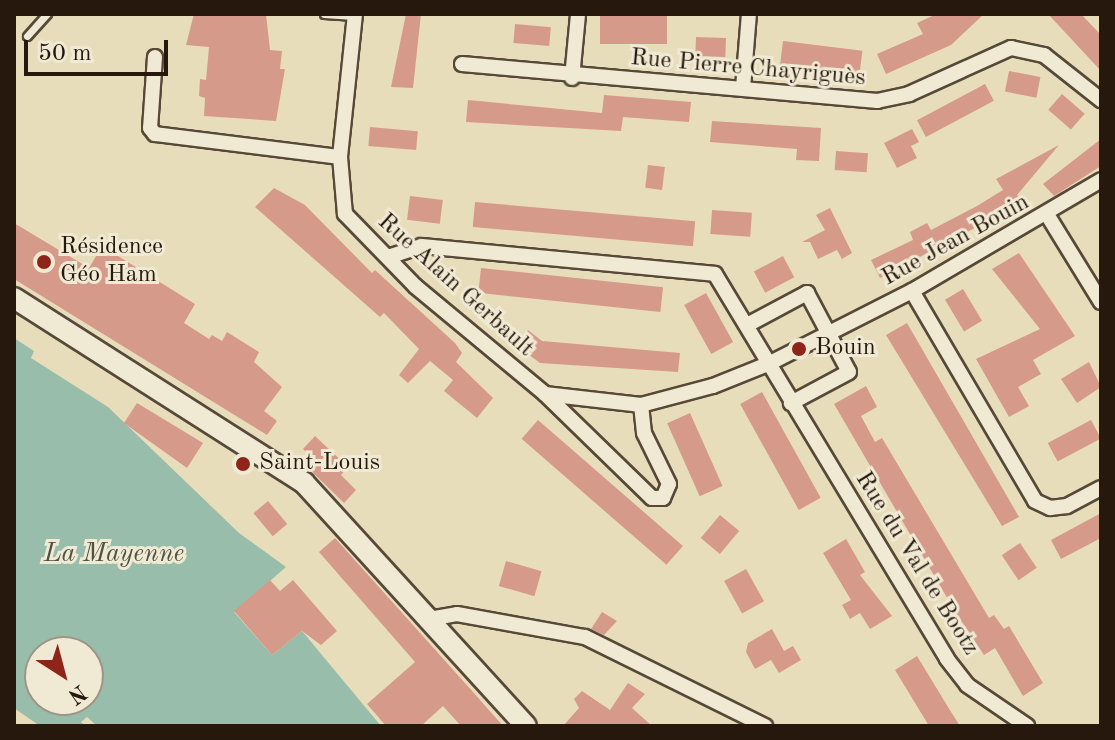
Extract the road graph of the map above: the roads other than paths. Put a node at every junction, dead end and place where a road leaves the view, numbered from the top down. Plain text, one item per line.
1 (47, 14) edge
2 (324, 14) edge
3 (578, 14) edge
4 (749, 14) edge
5 (354, 15) edge
6 (27, 36) dead end
7 (155, 57) dead end
8 (462, 64) dead end
9 (572, 78) junction
10 (743, 88) junction
11 (1101, 100) edge
12 (340, 157) junction
13 (1101, 180) edge
14 (1048, 216) junction
15 (388, 257) junction
16 (912, 291) junction
17 (14, 298) edge
18 (1101, 302) edge
19 (749, 324) junction
20 (829, 334) junction
21 (768, 364) junction
22 (545, 394) junction
23 (791, 403) junction
24 (641, 405) junction
25 (1101, 488) edge
26 (429, 619) junction
27 (526, 726) edge
28 (765, 726) edge
29 (1027, 726) edge

1 - 6 lane
2 - 5 lane
3 - 9 street
4 - 10 street
5 - 12 street, Rue Alain Gerbault
7 - 12 street
8 - 9 street, Rue Pierre Chayriguès
9 - 10 street, Rue Pierre Chayriguès
10 - 11 street, Rue Pierre Chayriguès
12 - 15 street, Rue Alain Gerbault
13 - 14 street, Rue Jean Bouin
14 - 16 street, Rue Jean Bouin
14 - 18 street
15 - 19 street, Rue du Val de Bootz
15 - 22 street, Rue Alain Gerbault
16 - 20 street, Rue Jean Bouin
16 - 25 street
17 - 26 main road
19 - 20 street
19 - 21 street, Rue du Val de Bootz
20 - 21 street, Rue Jean Bouin
20 - 23 street
21 - 23 street, Rue du Val de Bootz
21 - 24 street
22 - 24 street
22 - 24 street, Rue Alain Gerbault
23 - 29 street, Rue du Val de Bootz
26 - 27 main road
26 - 28 street

